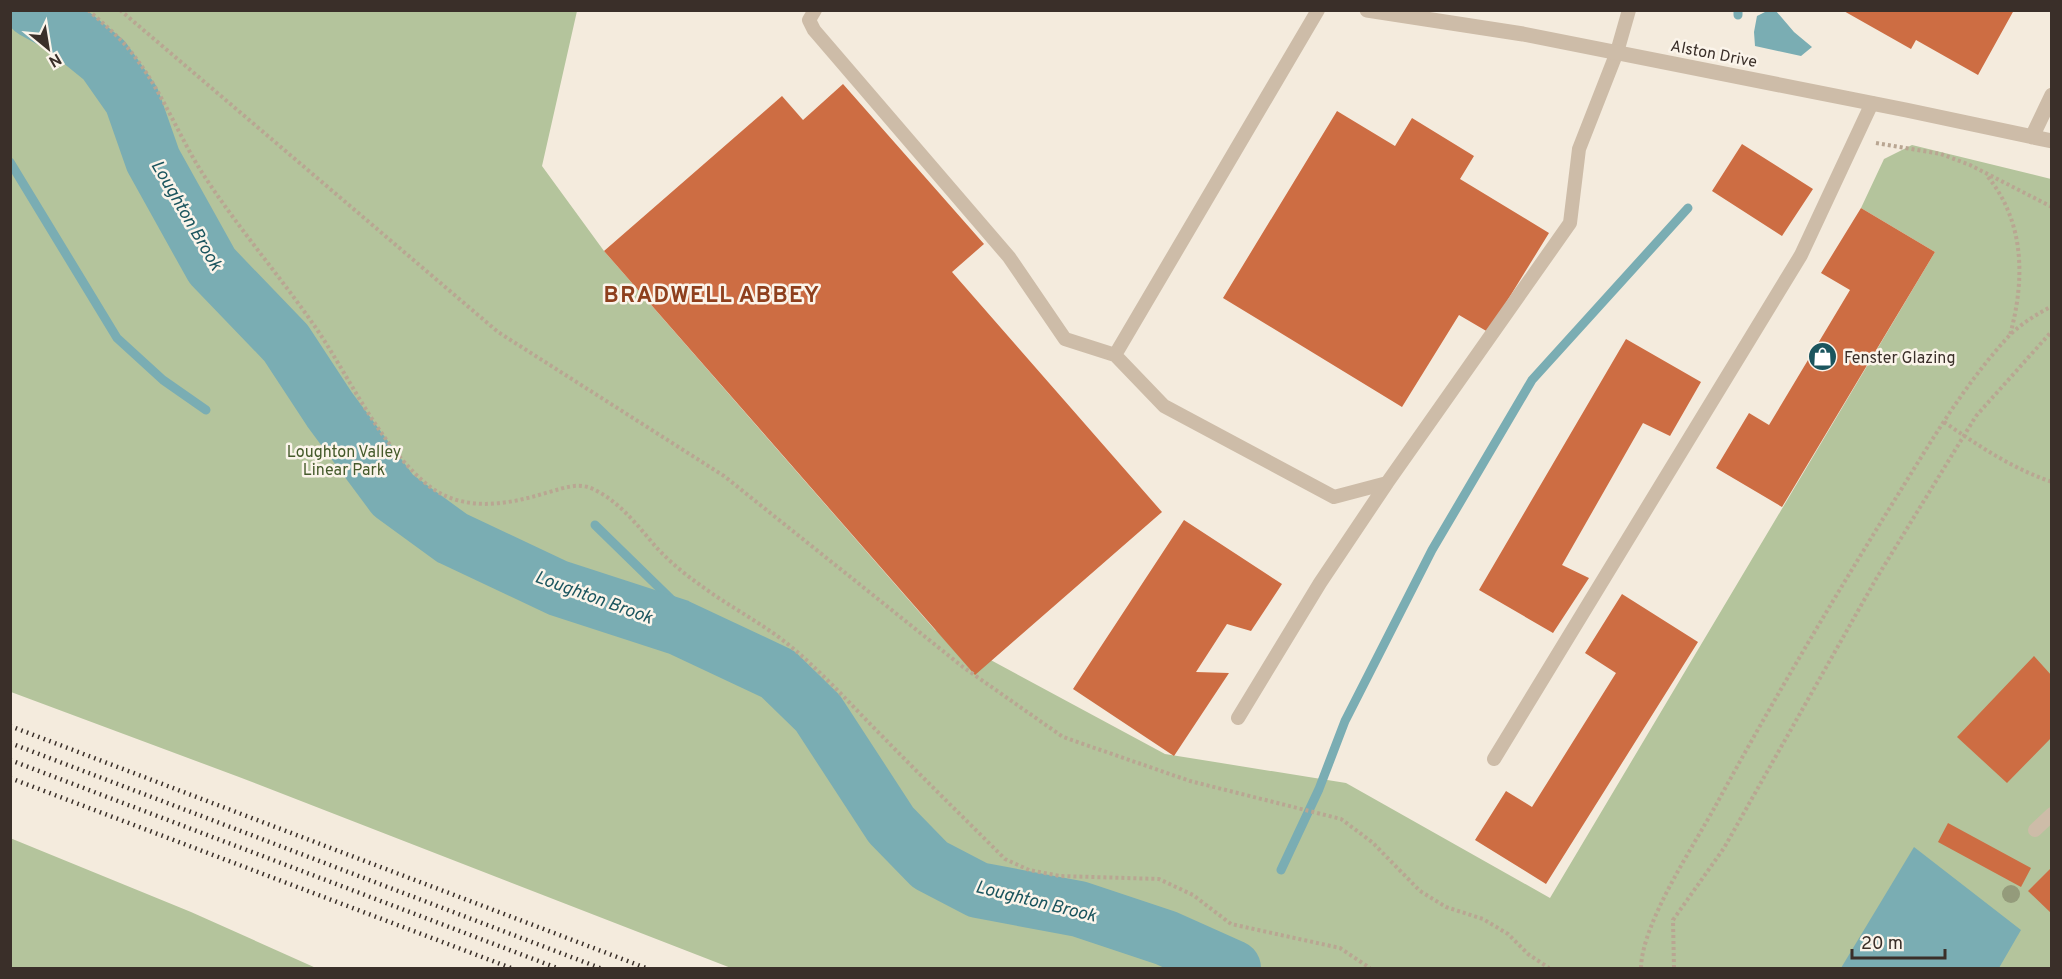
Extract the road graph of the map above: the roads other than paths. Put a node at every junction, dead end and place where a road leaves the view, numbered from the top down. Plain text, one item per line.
1 (815, 10) edge
2 (1318, 10) edge
3 (1367, 10) edge
4 (1629, 10) edge
5 (1617, 52) junction
6 (2052, 94) edge
7 (1872, 103) junction
8 (2032, 137) junction
9 (2052, 141) edge
10 (1115, 354) junction
11 (1387, 483) junction
12 (1238, 718) dead end
13 (1494, 759) dead end
14 (2052, 814) edge
15 (2035, 830) dead end

1 - 10 lane
2 - 10 lane
3 - 5 street, Alston Drive
4 - 5 lane
5 - 7 street, Alston Drive
5 - 11 lane
6 - 8 street
7 - 8 street, Alston Drive
7 - 13 lane
8 - 9 street, Alston Drive
10 - 11 lane
11 - 12 lane
14 - 15 lane

